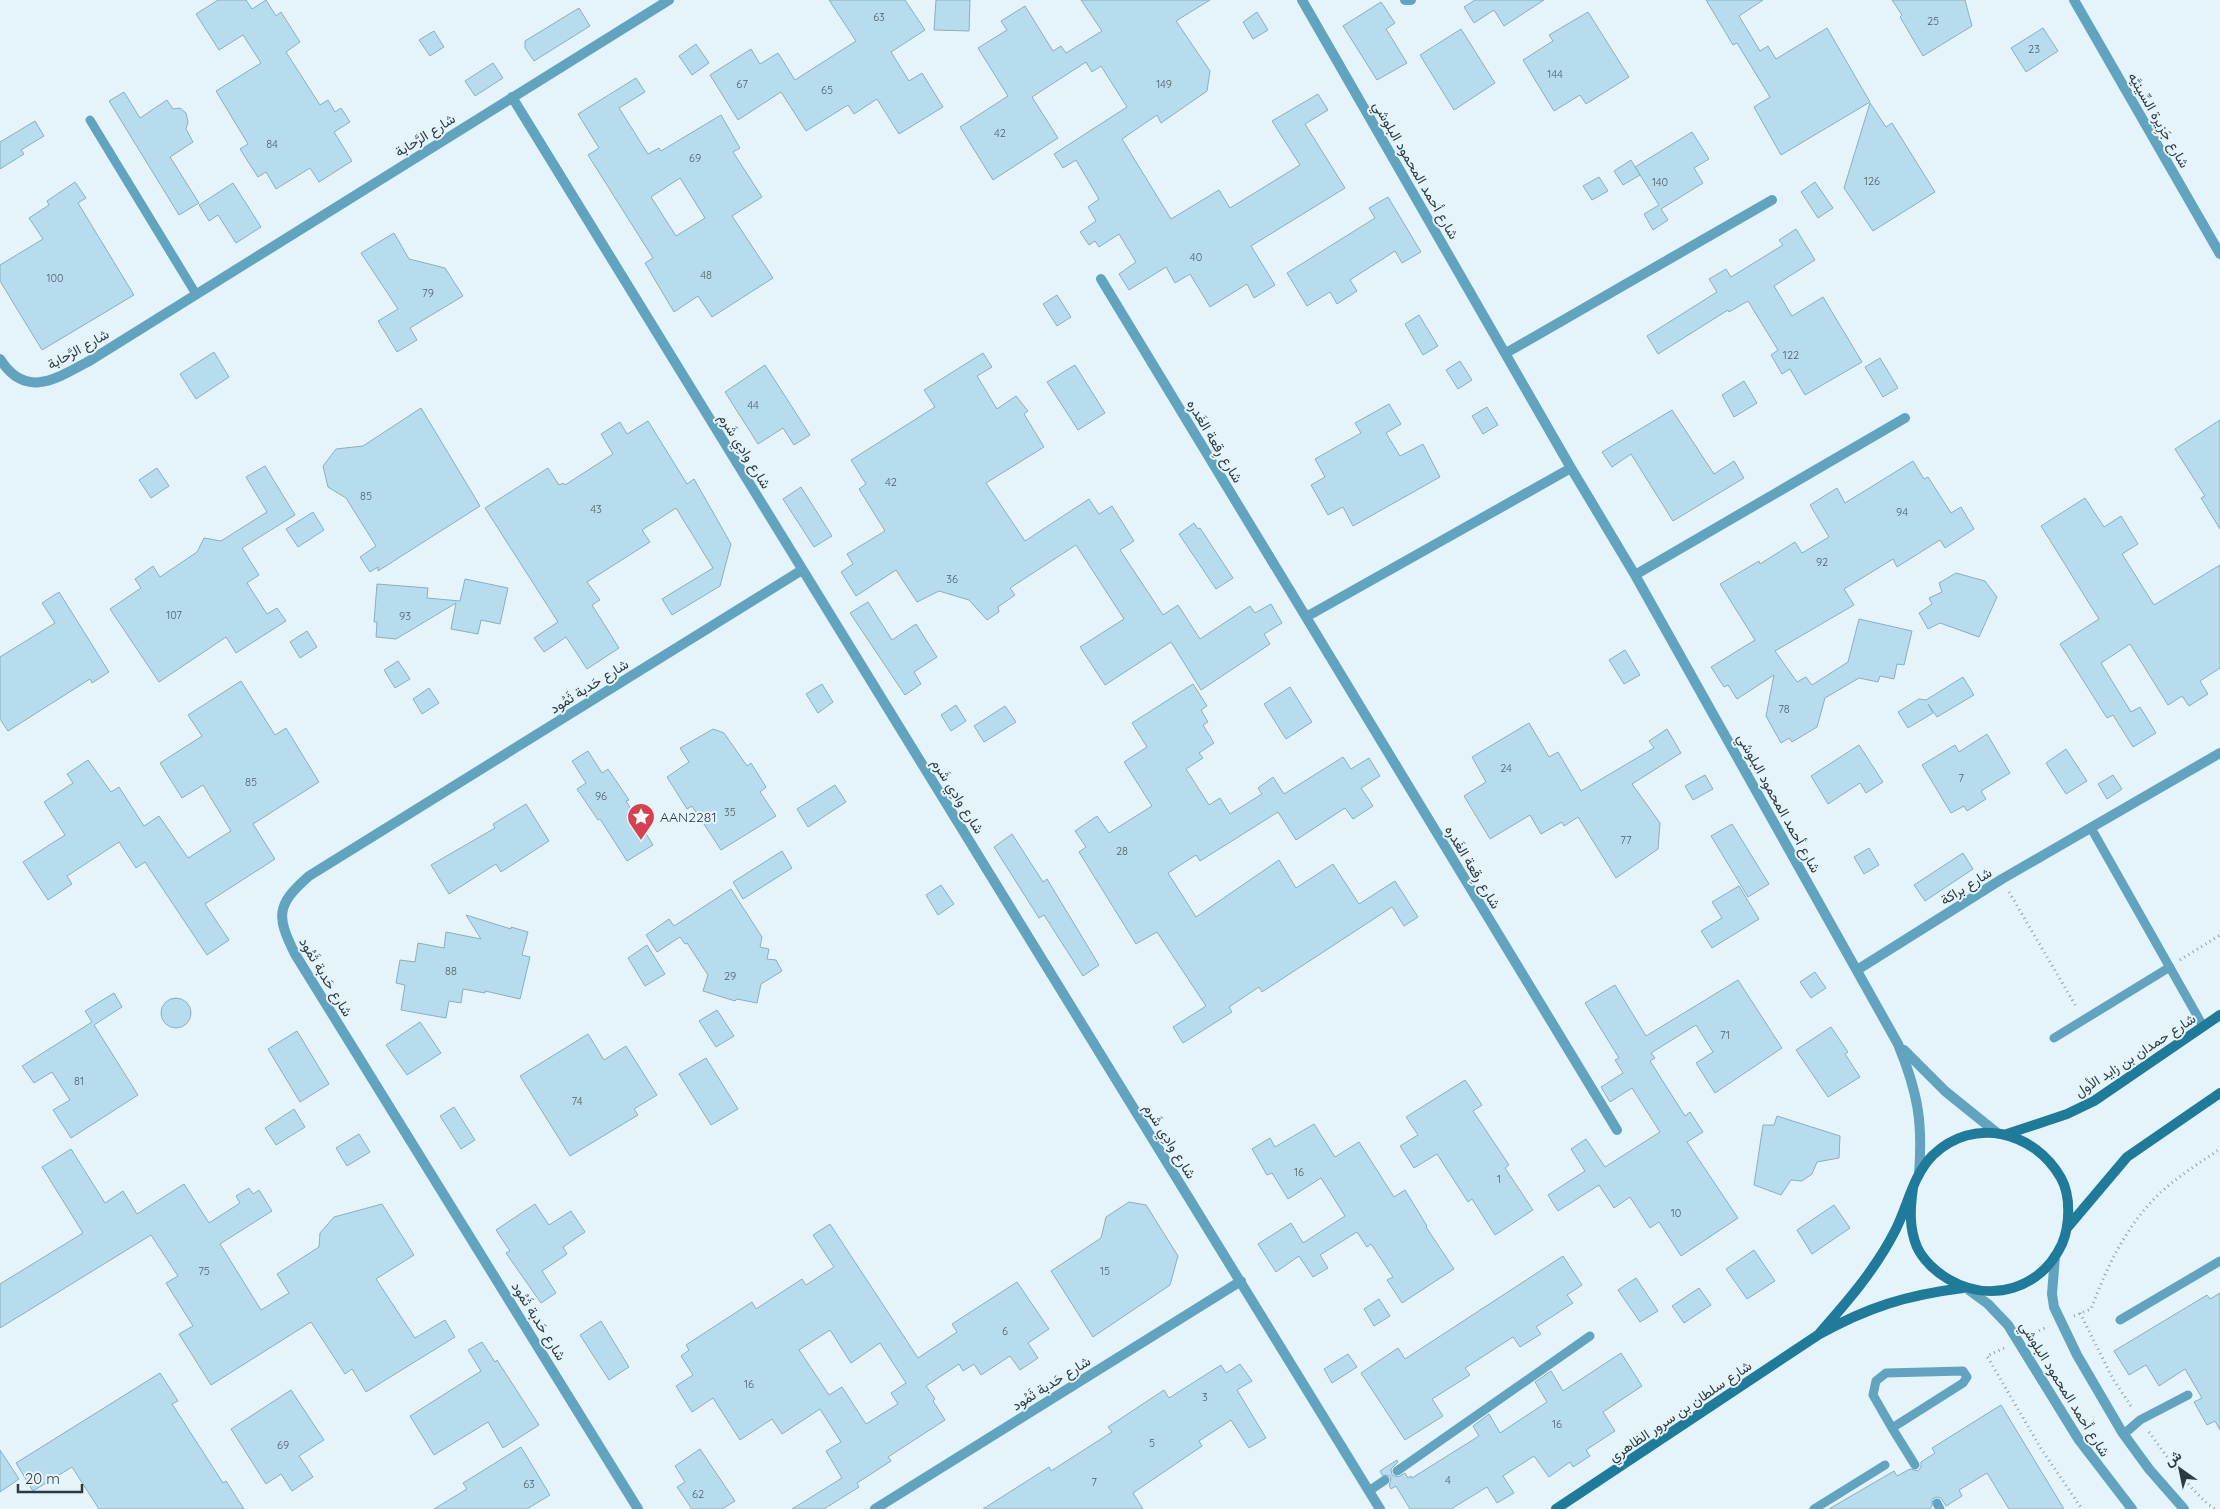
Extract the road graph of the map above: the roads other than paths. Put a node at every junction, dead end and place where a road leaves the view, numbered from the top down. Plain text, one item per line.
1 (669, 0) edge
2 (1302, 0) edge
3 (1405, 0) edge
4 (1411, 0) edge
5 (2074, 0) edge
6 (512, 97) junction
7 (90, 120) dead end
8 (1772, 200) dead end
9 (2220, 254) edge
10 (1101, 279) dead end
11 (196, 294) junction
12 (1506, 353) junction
13 (0, 359) edge
14 (1905, 418) dead end
15 (1571, 468) junction
16 (802, 570) junction
17 (1635, 575) junction
18 (1306, 617) junction
19 (2220, 753) edge
20 (2091, 828) junction
21 (2170, 967) junction
22 (1857, 970) junction
23 (2220, 1015) edge
24 (2203, 1026) junction
25 (2054, 1038) dead end
26 (1898, 1044) junction
27 (2220, 1093) edge
28 (1617, 1130) dead end
29 (2002, 1134) junction
30 (1919, 1174) junction
31 (1913, 1188) junction
32 (2067, 1228) junction
33 (2055, 1256) junction
34 (2220, 1262) edge
35 (1241, 1281) junction
36 (1966, 1289) junction
37 (2120, 1320) dead end
38 (1818, 1335) junction
39 (1590, 1336) dead end
40 (2188, 1394) dead end
41 (1892, 1428) junction
42 (2124, 1434) junction
43 (1885, 1465) dead end
44 (1916, 1465) dead end
45 (1398, 1471) dead end
46 (1385, 1480) dead end
47 (1369, 1491) junction
48 (638, 1509) edge
49 (875, 1509) edge
50 (1380, 1509) edge
51 (1556, 1509) edge
52 (1814, 1509) edge
53 (2132, 1509) edge
54 (2184, 1509) edge

1 - 6 street, شارع الرَّحابة
2 - 12 street, شارع أحمد المحمود البلوشي
3 - 4 street
5 - 9 street, شارع جَزِيرة السِّينيَّه
6 - 11 street, شارع الرَّحابة
6 - 16 street, شارع وادِي شَرم
7 - 11 lane
8 - 12 street
10 - 18 street, شارع رِقعة الغَدره
11 - 13 street, شارع الرَّحابة
12 - 15 street, شارع أحمد المحمود البلوشي
14 - 17 street
15 - 17 street, شارع أحمد المحمود البلوشي
15 - 18 street
16 - 35 street, شارع وادِي شَرم
16 - 48 street, شارع حَدبة ثَمُود
17 - 22 street, شارع أحمد المحمود البلوشي
18 - 28 street, شارع رِقعة الغَدره
19 - 20 street, شارع براكة
20 - 21 lane
20 - 22 street, شارع براكة
21 - 24 lane
21 - 25 lane
22 - 26 street, شارع أحمد المحمود البلوشي
23 - 24 main road, شارع حمدان بن زايد الأول
24 - 29 main road, شارع حمدان بن زايد الأول
26 - 29 street, شارع أحمد المحمود البلوشي
26 - 30 street, شارع أحمد المحمود البلوشي
27 - 32 main road
29 - 30 main road
29 - 32 main road
30 - 31 main road
31 - 36 main road
31 - 38 main road, شارع سلطان بن سرور الظاهري
32 - 33 main road
33 - 36 main road
33 - 42 street, شارع أحمد المحمود البلوشي
34 - 37 lane
35 - 47 street, شارع وادِي شَرم
35 - 49 street, شارع حَدبة ثَمُود
36 - 38 main road, شارع سلطان بن سرور الظاهري
36 - 53 street, شارع أحمد المحمود البلوشي
38 - 51 main road, شارع سلطان بن سرور الظاهري
39 - 45 lane
40 - 42 lane
41 - 41 lane
41 - 44 lane
42 - 54 street, شارع أحمد المحمود البلوشي
43 - 52 lane
46 - 47 lane
47 - 50 street, شارع وادِي شَرم

